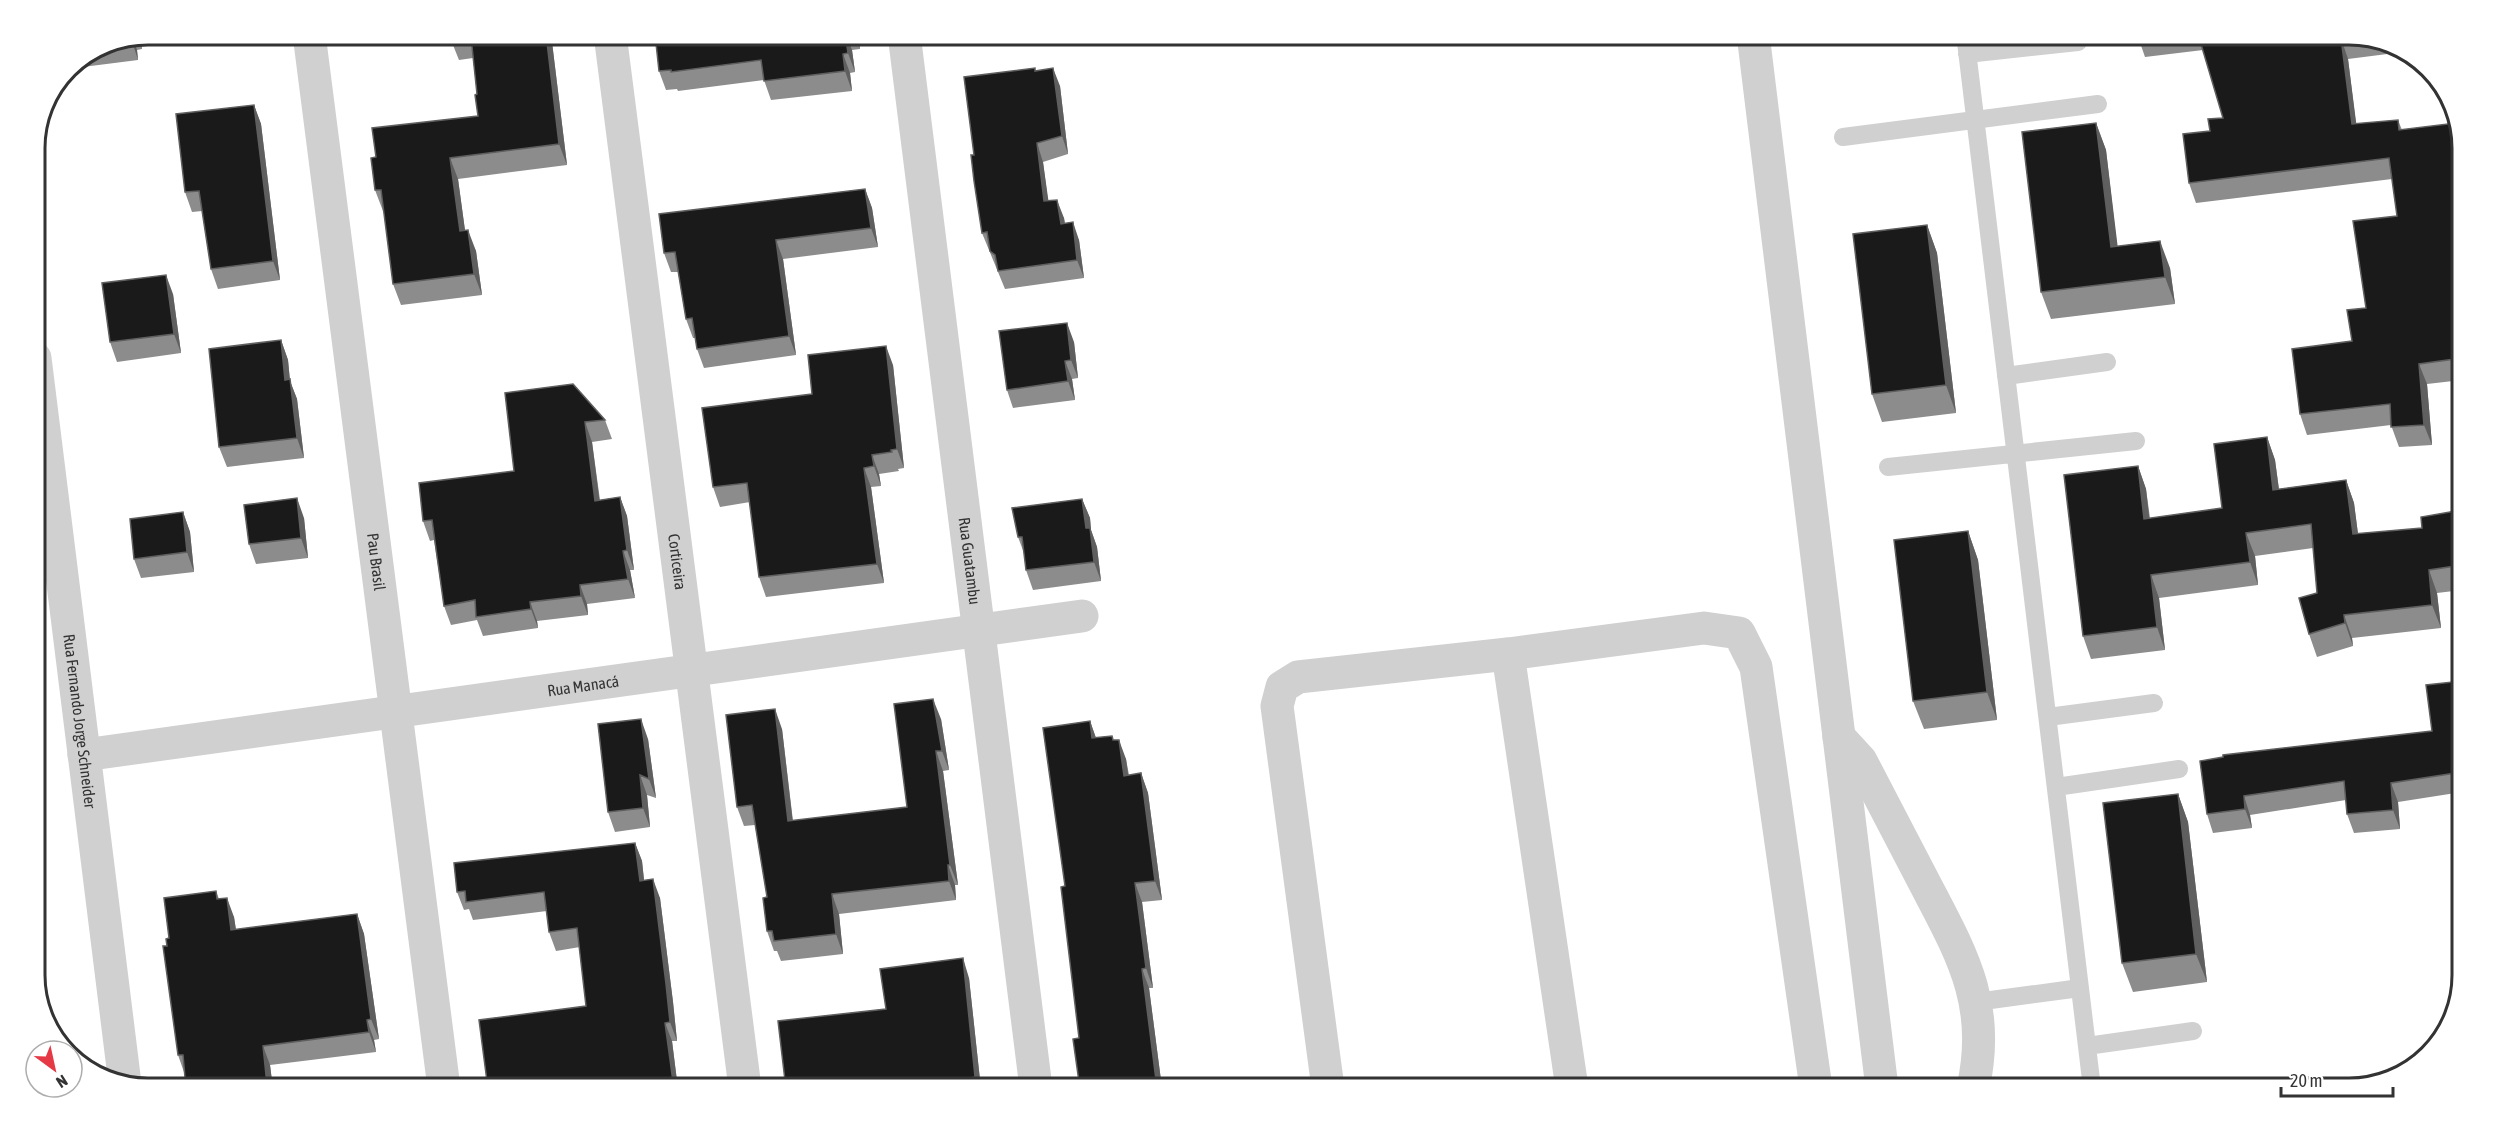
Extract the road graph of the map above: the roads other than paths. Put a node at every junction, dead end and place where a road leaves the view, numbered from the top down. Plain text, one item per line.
1 (310, 45) edge
2 (611, 45) edge
3 (905, 45) edge
4 (1754, 45) edge
5 (1966, 45) edge
6 (2050, 45) edge
7 (1967, 54) junction
8 (2098, 104) dead end
9 (1975, 120) junction
10 (1843, 137) dead end
11 (2107, 362) dead end
12 (2006, 376) junction
13 (45, 439) edge
14 (2136, 441) dead end
15 (2015, 453) junction
16 (1888, 467) dead end
17 (1082, 616) dead end
18 (979, 630) junction
19 (1508, 654) junction
20 (691, 670) junction
21 (2154, 703) dead end
22 (396, 711) junction
23 (2048, 717) junction
24 (1839, 737) junction
25 (84, 755) junction
26 (2179, 769) dead end
27 (2056, 787) junction
28 (2080, 988) junction
29 (1976, 1002) junction
30 (2193, 1031) dead end
31 (2087, 1046) junction
32 (124, 1075) edge
33 (443, 1078) edge
34 (744, 1078) edge
35 (1035, 1078) edge
36 (1327, 1078) edge
37 (1570, 1078) edge
38 (1814, 1078) edge
39 (1881, 1078) edge
40 (1975, 1078) edge
41 (2091, 1078) edge

1 - 22 street, Pau Brasil
2 - 20 street, Corticeira
3 - 18 street, Rua Guatambu
4 - 24 street
5 - 7 lane
6 - 7 lane
7 - 9 lane
8 - 9 lane
9 - 10 lane
9 - 12 lane
11 - 12 lane
12 - 15 lane
13 - 25 street, Rua Fernando Jorge Schneider
14 - 15 lane
15 - 16 lane
15 - 23 lane
17 - 18 street, Rua Manacá
18 - 20 street, Rua Manacá
18 - 35 street, Rua Guatambu
19 - 36 street
19 - 37 street
19 - 38 street
20 - 22 street, Rua Manacá
20 - 34 street, Corticeira
21 - 23 lane
22 - 25 street, Rua Manacá
22 - 33 street, Pau Brasil
23 - 27 lane
24 - 29 street
24 - 39 street
25 - 32 street, Rua Fernando Jorge Schneider
26 - 27 lane
27 - 28 lane
28 - 29 lane
28 - 31 lane
29 - 40 street
30 - 31 lane
31 - 41 lane

